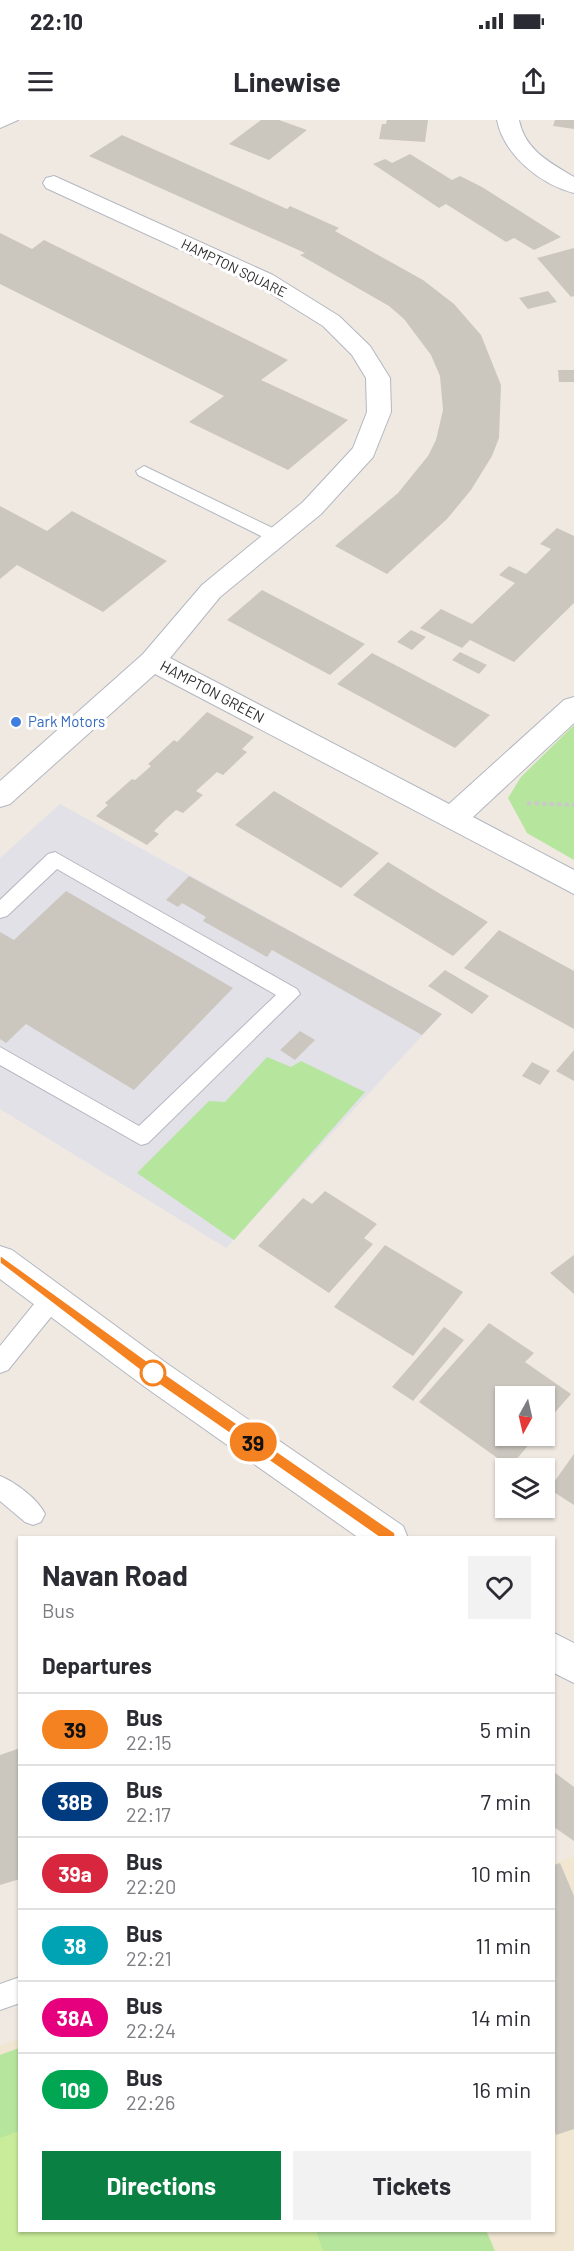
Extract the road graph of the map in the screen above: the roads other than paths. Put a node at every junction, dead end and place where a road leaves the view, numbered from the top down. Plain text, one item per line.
1 (11, 120) edge
2 (508, 120) edge
3 (0, 124) edge
4 (54, 183) dead end
5 (574, 186) edge
6 (144, 471) dead end
7 (277, 537) junction
8 (153, 661) junction
9 (574, 707) edge
10 (0, 797) edge
11 (453, 818) junction
12 (574, 883) edge
13 (0, 910) edge
14 (0, 1055) edge
15 (0, 1260) edge
16 (51, 1300) junction
17 (0, 1363) edge
18 (0, 1487) edge
19 (33, 1514) dead end
20 (387, 1536) edge
21 (555, 1652) edge
22 (574, 1665) edge
23 (18, 1991) edge
24 (0, 1997) edge

1 - 3 lane
2 - 5 street
4 - 7 street, HAMPTON SQUARE
6 - 7 lane
7 - 8 street, HAMPTON SQUARE
8 - 10 street, HAMPTON GREEN
8 - 11 street, HAMPTON GREEN
9 - 11 street
11 - 12 street, HAMPTON GREEN
13 - 14 lane
15 - 16 street
16 - 17 lane
16 - 20 street
18 - 19 lane
21 - 22 street
23 - 24 lane

